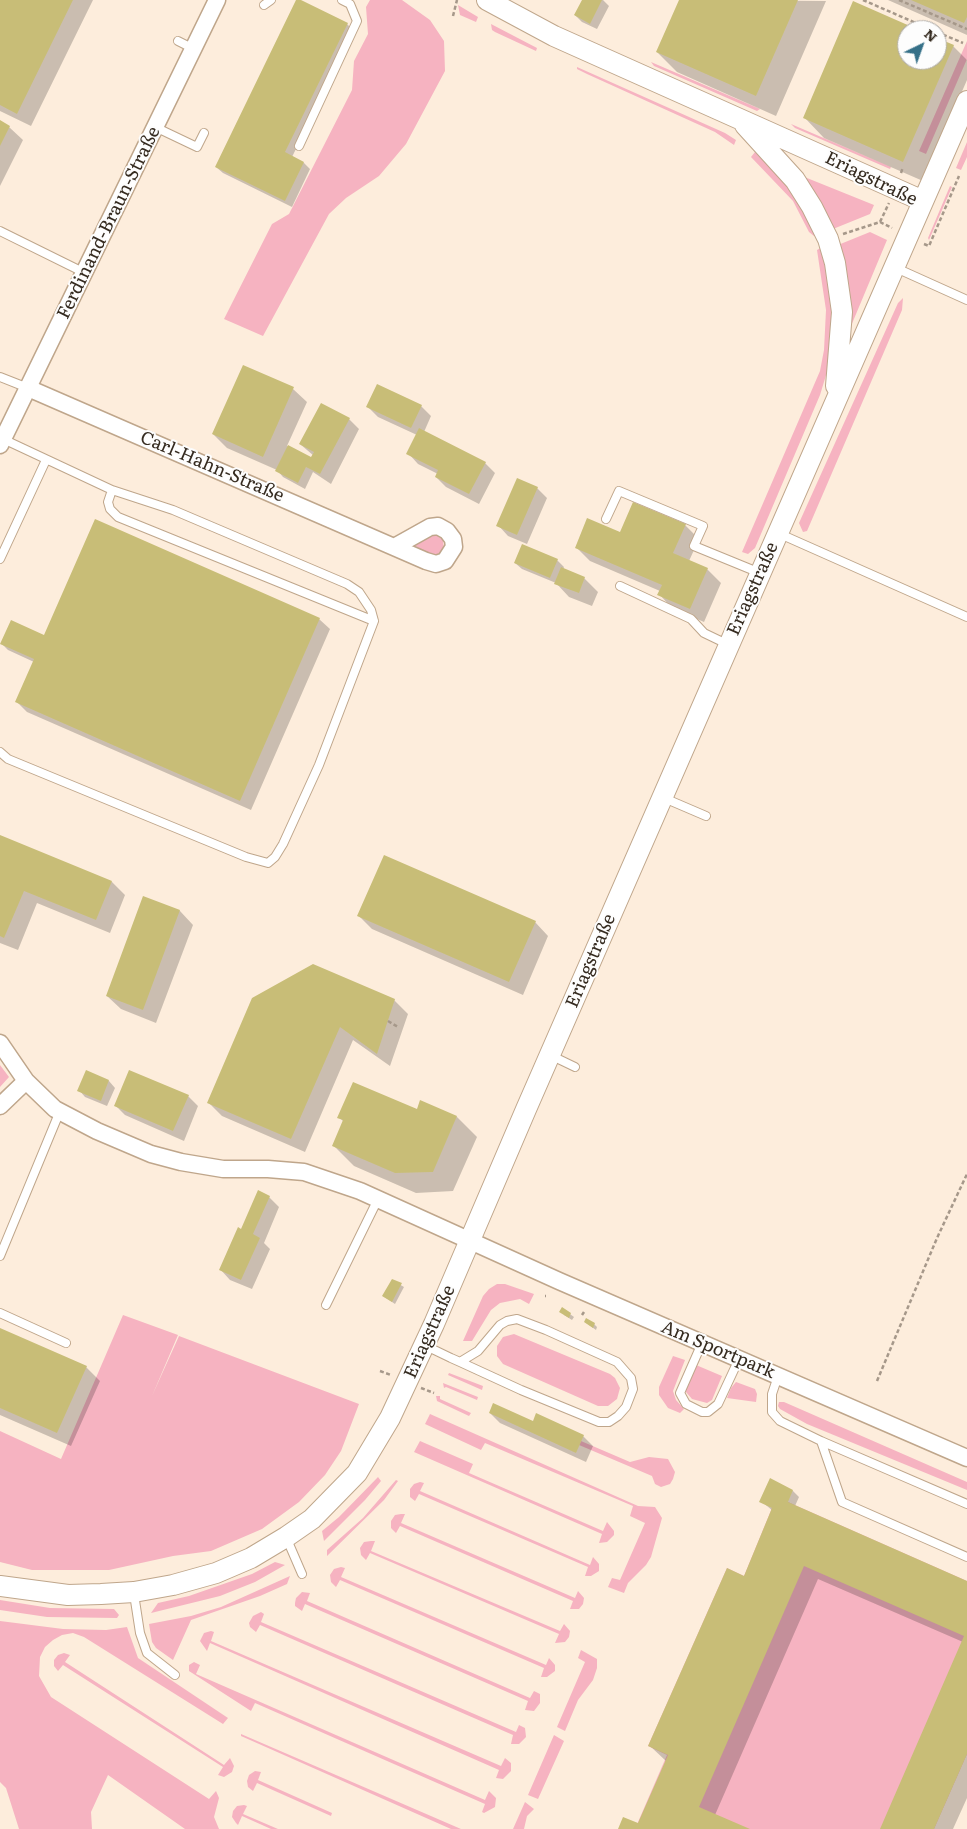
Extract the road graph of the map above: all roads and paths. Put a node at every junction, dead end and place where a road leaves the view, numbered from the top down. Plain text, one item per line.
1 (217, 0) edge
2 (342, 0) edge
3 (457, 0) edge
4 (487, 0) edge
5 (863, 0) edge
6 (900, 0) edge
7 (453, 16) dead end
8 (909, 20) edge
9 (967, 29) edge
10 (947, 37) edge
11 (178, 41) dead end
12 (963, 44) dead end
13 (194, 49) junction
14 (967, 101) edge
15 (738, 118) junction
16 (155, 127) junction
17 (204, 133) dead end
18 (299, 146) dead end
19 (903, 167) dead end
20 (959, 176) dead end
21 (895, 188) junction
22 (924, 201) junction
23 (0, 231) edge
24 (828, 239) junction
25 (929, 246) dead end
26 (895, 268) junction
27 (85, 273) junction
28 (967, 300) edge
29 (0, 377) edge
30 (28, 388) junction
31 (834, 406) junction
32 (1, 442) edge
33 (46, 460) junction
34 (112, 490) junction
35 (606, 519) dead end
36 (778, 533) junction
37 (396, 546) dead end
38 (0, 559) edge
39 (760, 573) junction
40 (620, 586) dead end
41 (967, 617) edge
42 (374, 621) junction
43 (729, 645) junction
44 (0, 752) edge
45 (662, 797) junction
46 (706, 816) dead end
47 (388, 1022) dead end
48 (398, 1027) dead end
49 (0, 1043) edge
50 (550, 1055) junction
51 (575, 1067) dead end
52 (26, 1081) junction
53 (0, 1106) edge
54 (60, 1111) junction
55 (967, 1174) edge
56 (378, 1200) junction
57 (470, 1241) junction
58 (0, 1256) edge
59 (326, 1305) dead end
60 (0, 1313) edge
61 (66, 1343) dead end
62 (702, 1343) junction
63 (424, 1345) junction
64 (739, 1360) junction
65 (460, 1362) junction
66 (778, 1376) junction
67 (877, 1381) dead end
68 (821, 1441) junction
69 (967, 1458) edge
70 (967, 1504) edge
71 (286, 1537) junction
72 (967, 1557) edge
73 (302, 1574) dead end
74 (0, 1586) edge
75 (134, 1592) junction
76 (175, 1675) dead end

1 - 13 street, Ferdinand-Braun-Straße
2 - 18 lane
3 - 7 path
4 - 15 street, Eriagstraße
5 - 8 path
6 - 9 path
10 - 12 path
11 - 13 lane
13 - 16 street, Ferdinand-Braun-Straße
14 - 22 street
15 - 21 street, Eriagstraße
15 - 24 street
16 - 17 lane
16 - 27 street, Ferdinand-Braun-Straße
19 - 21 path
20 - 25 path
21 - 22 street, Eriagstraße
21 - 24 path
22 - 26 street, Eriagstraße
23 - 27 lane
24 - 31 street
26 - 28 lane
26 - 31 street, Eriagstraße
27 - 30 street, Ferdinand-Braun-Straße
29 - 30 lane
30 - 32 street, Ferdinand-Braun-Straße
30 - 37 street, Carl-Hahn-Straße
31 - 36 street, Eriagstraße
32 - 33 lane
33 - 34 lane
33 - 38 lane
34 - 42 lane
34 - 42 lane
35 - 39 lane
36 - 39 street, Eriagstraße
36 - 41 lane
39 - 43 street, Eriagstraße
40 - 43 lane
42 - 44 lane
43 - 45 street, Eriagstraße
45 - 46 lane
45 - 50 street, Eriagstraße
47 - 48 path
49 - 52 street
50 - 51 lane
50 - 57 street, Eriagstraße
52 - 53 street
52 - 54 street
54 - 56 street
54 - 58 lane
55 - 67 path
56 - 57 street
56 - 59 lane
57 - 62 street, Am Sportpark
57 - 63 street, Eriagstraße
60 - 61 lane
62 - 64 street, Am Sportpark
62 - 64 lane
63 - 65 lane
63 - 71 street, Eriagstraße
64 - 66 street, Am Sportpark
65 - 65 lane
66 - 68 lane
66 - 69 street, Am Sportpark
68 - 70 lane
68 - 72 lane
71 - 73 lane
71 - 75 street, Eriagstraße
74 - 75 street, Eriagstraße
75 - 76 lane

